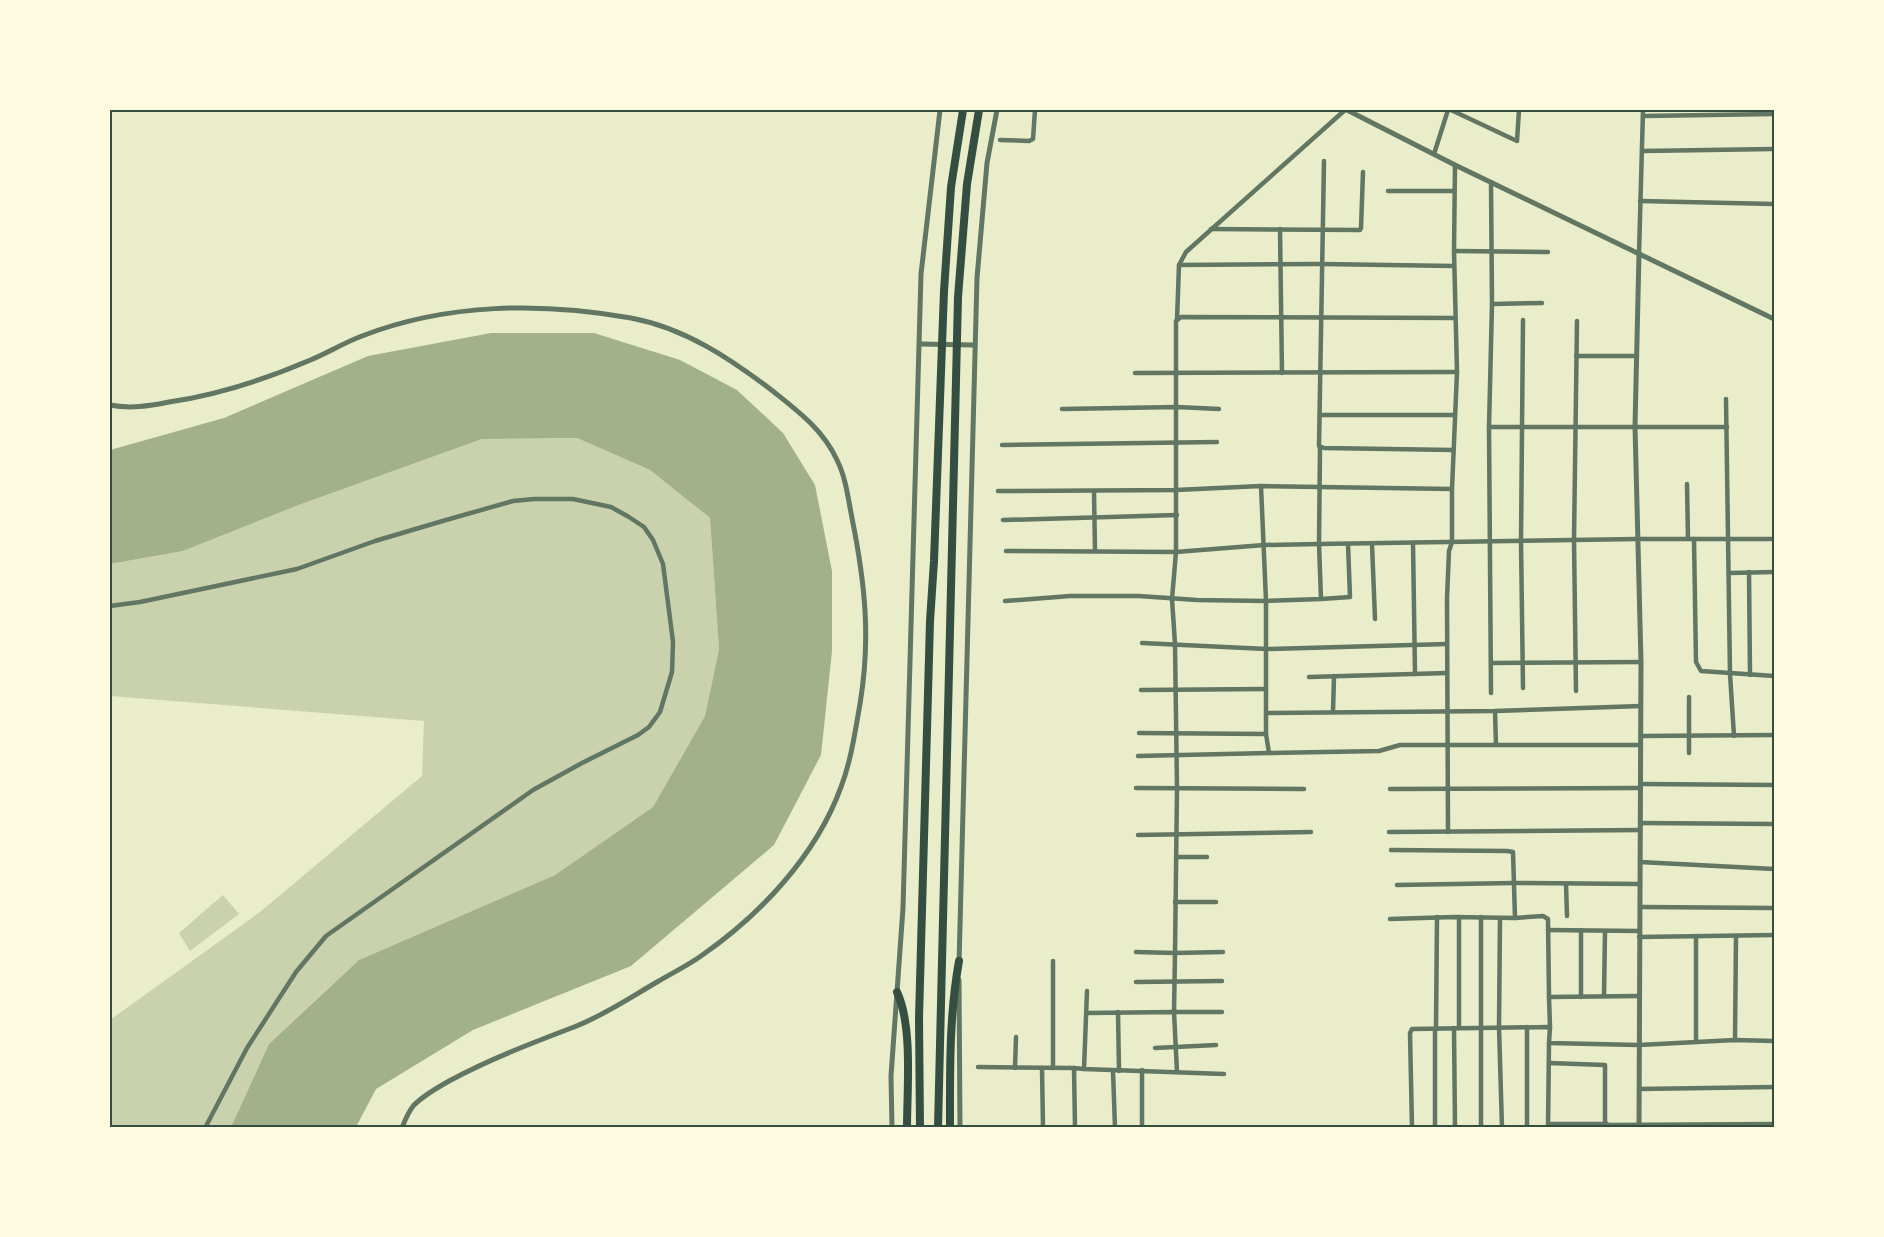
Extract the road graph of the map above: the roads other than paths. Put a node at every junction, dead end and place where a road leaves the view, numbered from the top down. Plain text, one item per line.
1 (940, 110) edge
2 (963, 110) edge
3 (979, 110) edge
4 (997, 110) edge
5 (1035, 110) edge
6 (1346, 110) edge
7 (1450, 110) edge
8 (1519, 110) edge
9 (1643, 110) edge
10 (1774, 114) edge
11 (1643, 116) junction
12 (1000, 140) dead end
13 (1774, 149) edge
14 (1642, 152) junction
15 (1434, 154) junction
16 (1324, 161) dead end
17 (1455, 165) junction
18 (1363, 172) dead end
19 (1491, 183) junction
20 (1388, 191) dead end
21 (1454, 191) junction
22 (1640, 201) junction
23 (1774, 204) edge
24 (1210, 229) junction
25 (1280, 229) junction
26 (1323, 229) junction
27 (1454, 251) junction
28 (1492, 252) junction
29 (1548, 252) dead end
30 (1639, 254) junction
31 (1281, 264) junction
32 (1321, 264) junction
33 (1179, 265) junction
34 (1454, 266) junction
35 (1542, 303) dead end
36 (1492, 304) junction
37 (1281, 318) junction
38 (1454, 318) junction
39 (1321, 319) junction
40 (1774, 319) edge
41 (1177, 320) junction
42 (1523, 320) dead end
43 (1576, 321) dead end
44 (920, 344) junction
45 (974, 345) junction
46 (1576, 356) junction
47 (1637, 356) junction
48 (1177, 372) junction
49 (1456, 372) junction
50 (1135, 373) dead end
51 (1282, 373) junction
52 (1320, 373) junction
53 (1726, 399) dead end
54 (110, 405) edge
55 (1177, 407) junction
56 (1062, 409) dead end
57 (1219, 409) dead end
58 (1454, 414) junction
59 (1320, 415) junction
60 (1635, 426) junction
61 (1489, 427) junction
62 (1575, 427) junction
63 (1727, 427) junction
64 (1521, 428) junction
65 (1217, 442) dead end
66 (1177, 444) junction
67 (1002, 446) dead end
68 (1320, 447) junction
69 (1453, 450) junction
70 (1687, 484) dead end
71 (1261, 486) junction
72 (1319, 487) junction
73 (1452, 489) junction
74 (1176, 490) junction
75 (998, 491) dead end
76 (1095, 491) junction
77 (1177, 515) junction
78 (1094, 517) junction
79 (1003, 520) dead end
80 (1637, 538) junction
81 (1691, 539) junction
82 (1729, 539) junction
83 (1774, 539) edge
84 (1574, 540) junction
85 (1489, 541) junction
86 (1521, 541) junction
87 (1452, 542) junction
88 (1413, 543) junction
89 (1319, 544) junction
90 (1348, 544) junction
91 (1372, 544) junction
92 (1264, 545) junction
93 (1006, 551) dead end
94 (1095, 551) junction
95 (1176, 552) junction
96 (1749, 572) junction
97 (1774, 572) edge
98 (1730, 573) junction
99 (1321, 598) junction
100 (1172, 600) junction
101 (1005, 601) dead end
102 (1266, 601) junction
103 (110, 606) edge
104 (1376, 619) dead end
105 (1142, 643) dead end
106 (1175, 644) junction
107 (1415, 645) junction
108 (1448, 645) junction
109 (1266, 649) junction
110 (1576, 661) junction
111 (1523, 662) junction
112 (1641, 662) junction
113 (1491, 663) junction
114 (1447, 673) junction
115 (1415, 674) junction
116 (1730, 674) junction
117 (1750, 675) junction
118 (1334, 676) junction
119 (1774, 676) edge
120 (1309, 677) dead end
121 (1523, 688) dead end
122 (1175, 689) junction
123 (1266, 689) junction
124 (1141, 690) dead end
125 (1576, 691) dead end
126 (1491, 693) dead end
127 (1689, 697) dead end
128 (1641, 706) junction
129 (1448, 711) junction
130 (1495, 711) junction
131 (1333, 712) junction
132 (1266, 713) junction
133 (1139, 733) dead end
134 (1176, 733) junction
135 (1266, 734) junction
136 (1774, 735) edge
137 (1641, 736) junction
138 (1689, 736) junction
139 (1734, 736) junction
140 (1641, 745) junction
141 (1447, 746) junction
142 (1496, 746) junction
143 (1269, 753) junction
144 (1689, 753) dead end
145 (1177, 755) junction
146 (1138, 756) dead end
147 (1774, 785) edge
148 (1640, 786) junction
149 (1137, 788) dead end
150 (1177, 788) junction
151 (1304, 789) dead end
152 (1390, 789) dead end
153 (1447, 789) junction
154 (1774, 824) edge
155 (1640, 826) junction
156 (1311, 832) dead end
157 (1389, 832) dead end
158 (1448, 832) junction
159 (1176, 834) junction
160 (1138, 835) dead end
161 (1391, 850) dead end
162 (1176, 857) junction
163 (1207, 857) dead end
164 (1640, 862) junction
165 (1774, 869) edge
166 (1515, 882) junction
167 (1566, 884) junction
168 (1640, 884) junction
169 (1396, 885) dead end
170 (1175, 902) junction
171 (1216, 902) dead end
172 (1640, 907) junction
173 (1774, 908) edge
174 (1567, 916) dead end
175 (1437, 917) junction
176 (1459, 917) junction
177 (1481, 917) junction
178 (1500, 918) junction
179 (1515, 918) junction
180 (1389, 919) dead end
181 (1548, 930) junction
182 (1581, 930) junction
183 (1605, 931) junction
184 (1640, 934) junction
185 (1774, 935) edge
186 (1696, 936) junction
187 (1736, 936) junction
188 (1136, 952) dead end
189 (1223, 952) dead end
190 (1175, 953) junction
191 (959, 961) junction
192 (1053, 961) dead end
193 (1222, 981) dead end
194 (1136, 982) dead end
195 (1174, 982) junction
196 (1086, 991) dead end
197 (897, 992) junction
198 (1604, 996) junction
199 (1639, 996) junction
200 (1549, 997) junction
201 (1581, 997) junction
202 (1118, 1012) junction
203 (1174, 1012) junction
204 (1222, 1012) dead end
205 (1087, 1013) junction
206 (1499, 1027) junction
207 (1527, 1027) junction
208 (1550, 1027) junction
209 (1457, 1028) junction
210 (1481, 1028) junction
211 (1436, 1029) junction
212 (1016, 1037) dead end
213 (1735, 1040) junction
214 (1774, 1041) edge
215 (1696, 1042) junction
216 (1549, 1043) junction
217 (1216, 1045) dead end
218 (1639, 1045) junction
219 (1155, 1048) dead end
220 (1176, 1048) junction
221 (1548, 1062) junction
222 (978, 1067) dead end
223 (1015, 1068) junction
224 (1042, 1068) junction
225 (1053, 1068) junction
226 (1074, 1068) junction
227 (1084, 1069) junction
228 (1142, 1070) junction
229 (1116, 1071) junction
230 (1178, 1072) junction
231 (1224, 1074) dead end
232 (1774, 1087) edge
233 (1639, 1089) junction
234 (1605, 1124) junction
235 (1774, 1125) edge
236 (1548, 1126) edge
237 (1639, 1126) edge
238 (206, 1128) edge
239 (402, 1128) edge
240 (892, 1128) edge
241 (907, 1128) edge
242 (920, 1128) edge
243 (938, 1128) edge
244 (950, 1128) edge
245 (960, 1128) edge
246 (1042, 1128) edge
247 (1075, 1128) edge
248 (1115, 1128) edge
249 (1142, 1128) edge
250 (1412, 1128) edge
251 (1435, 1128) edge
252 (1455, 1128) edge
253 (1481, 1128) edge
254 (1502, 1128) edge
255 (1527, 1128) edge

1 - 44 street
2 - 242 highway
3 - 243 highway
4 - 45 street
5 - 12 street
6 - 15 street
6 - 24 street
7 - 8 street
7 - 15 street
9 - 11 street
10 - 11 street
11 - 14 street
13 - 14 street
14 - 22 street
15 - 17 street
16 - 26 street
17 - 19 street
17 - 21 street
18 - 26 street
19 - 28 street
19 - 30 street
20 - 21 street
21 - 27 street
22 - 23 street
22 - 30 street
24 - 25 street
24 - 33 street
25 - 26 street
25 - 31 street
26 - 32 street
27 - 28 street
27 - 34 street
28 - 29 street
28 - 36 street
30 - 40 street
30 - 47 street
31 - 32 street
31 - 33 street
31 - 37 street
32 - 34 street
32 - 39 street
33 - 41 street
34 - 38 street
35 - 36 street
36 - 61 street
37 - 39 street
37 - 41 street
37 - 51 street
38 - 39 street
38 - 49 street
39 - 52 street
41 - 48 street
42 - 64 street
43 - 46 street
44 - 45 street
44 - 197 street
45 - 191 street
46 - 47 street
46 - 62 street
47 - 60 street
48 - 50 street
48 - 51 street
48 - 55 street
49 - 52 street
49 - 58 street
51 - 52 street
52 - 59 street
53 - 63 street
54 - 239 street
55 - 56 street
55 - 57 street
55 - 66 street
58 - 59 street
58 - 69 street
59 - 68 street
60 - 62 street
60 - 63 street
60 - 80 street
61 - 64 street
61 - 85 street
62 - 64 street
62 - 84 street
63 - 82 street
64 - 86 street
65 - 66 street
66 - 67 street
66 - 74 street
68 - 69 street
68 - 72 street
69 - 73 street
70 - 81 street
71 - 72 street
71 - 74 street
71 - 92 street
72 - 73 street
72 - 89 street
73 - 87 street
74 - 76 street
74 - 77 street
75 - 76 street
76 - 78 street
77 - 78 street
77 - 95 street
78 - 79 street
78 - 94 street
80 - 81 street
80 - 84 street
80 - 112 street
81 - 82 street
81 - 116 street
82 - 83 street
82 - 98 street
84 - 86 street
84 - 110 street
85 - 86 street
85 - 87 street
85 - 113 street
86 - 111 street
87 - 88 street
87 - 108 street
88 - 91 street
88 - 107 street
89 - 90 street
89 - 92 street
89 - 99 street
90 - 91 street
90 - 99 street
91 - 104 street
92 - 95 street
92 - 102 street
93 - 94 street
94 - 95 street
95 - 100 street
96 - 97 street
96 - 98 street
96 - 117 street
98 - 116 street
99 - 102 street
100 - 101 street
100 - 102 street
100 - 106 street
102 - 109 street
103 - 238 street
105 - 106 street
106 - 109 street
106 - 122 street
107 - 108 street
107 - 109 street
107 - 115 street
108 - 114 street
109 - 123 street
110 - 111 street
110 - 112 street
110 - 125 street
111 - 113 street
111 - 121 street
112 - 128 street
113 - 126 street
114 - 115 street
114 - 129 street
115 - 118 street
116 - 117 street
116 - 139 street
117 - 119 street
118 - 120 street
118 - 131 street
122 - 123 street
122 - 124 street
122 - 134 street
123 - 132 street
127 - 138 street
128 - 130 street
128 - 137 street
129 - 130 street
129 - 131 street
129 - 141 street
130 - 142 street
131 - 132 street
132 - 135 street
133 - 134 street
134 - 135 street
134 - 145 street
135 - 143 street
136 - 139 street
137 - 138 street
137 - 140 street
138 - 139 street
138 - 144 street
140 - 142 street
140 - 148 street
141 - 142 street
141 - 143 street
141 - 153 street
143 - 145 street
145 - 146 street
145 - 150 street
147 - 148 street
148 - 153 street
148 - 155 street
149 - 150 street
150 - 151 street
150 - 159 street
152 - 153 street
153 - 158 street
154 - 155 street
155 - 158 street
155 - 164 street
156 - 159 street
157 - 158 street
159 - 160 street
159 - 162 street
161 - 166 street
162 - 163 street
162 - 170 street
164 - 165 street
164 - 168 street
166 - 167 street
166 - 169 street
166 - 179 street
167 - 168 street
167 - 174 street
168 - 172 street
170 - 171 street
170 - 190 street
172 - 173 street
172 - 184 street
175 - 176 street
175 - 180 street
175 - 211 street
176 - 177 street
176 - 209 street
177 - 178 street
177 - 210 street
178 - 179 street
178 - 206 street
179 - 181 street
181 - 182 street
181 - 200 street
182 - 183 street
182 - 201 street
183 - 184 street
183 - 198 street
184 - 186 street
184 - 199 street
185 - 187 street
186 - 187 street
186 - 215 street
187 - 213 street
188 - 190 street
189 - 190 street
190 - 195 street
191 - 244 highway
191 - 245 street
192 - 225 street
193 - 195 street
194 - 195 street
195 - 203 street
196 - 205 street
197 - 240 street
197 - 241 highway
198 - 199 street
198 - 201 street
199 - 218 street
200 - 201 street
200 - 208 street
202 - 203 street
202 - 205 street
202 - 229 street
203 - 204 street
203 - 220 street
205 - 227 street
206 - 207 street
206 - 210 street
206 - 254 street
207 - 208 street
207 - 255 street
208 - 216 street
209 - 210 street
209 - 211 street
209 - 252 street
210 - 253 street
211 - 250 street
211 - 251 street
212 - 223 street
213 - 214 street
213 - 215 street
215 - 218 street
216 - 218 street
216 - 221 street
217 - 220 street
218 - 233 street
219 - 220 street
220 - 230 street
221 - 234 street
221 - 236 street
222 - 223 street
223 - 224 street
224 - 225 street
224 - 246 street
225 - 226 street
226 - 227 street
226 - 247 street
227 - 229 street
228 - 229 street
228 - 230 street
228 - 249 street
229 - 248 street
230 - 231 street
232 - 233 street
233 - 237 street
234 - 236 street
234 - 237 street
235 - 237 street

